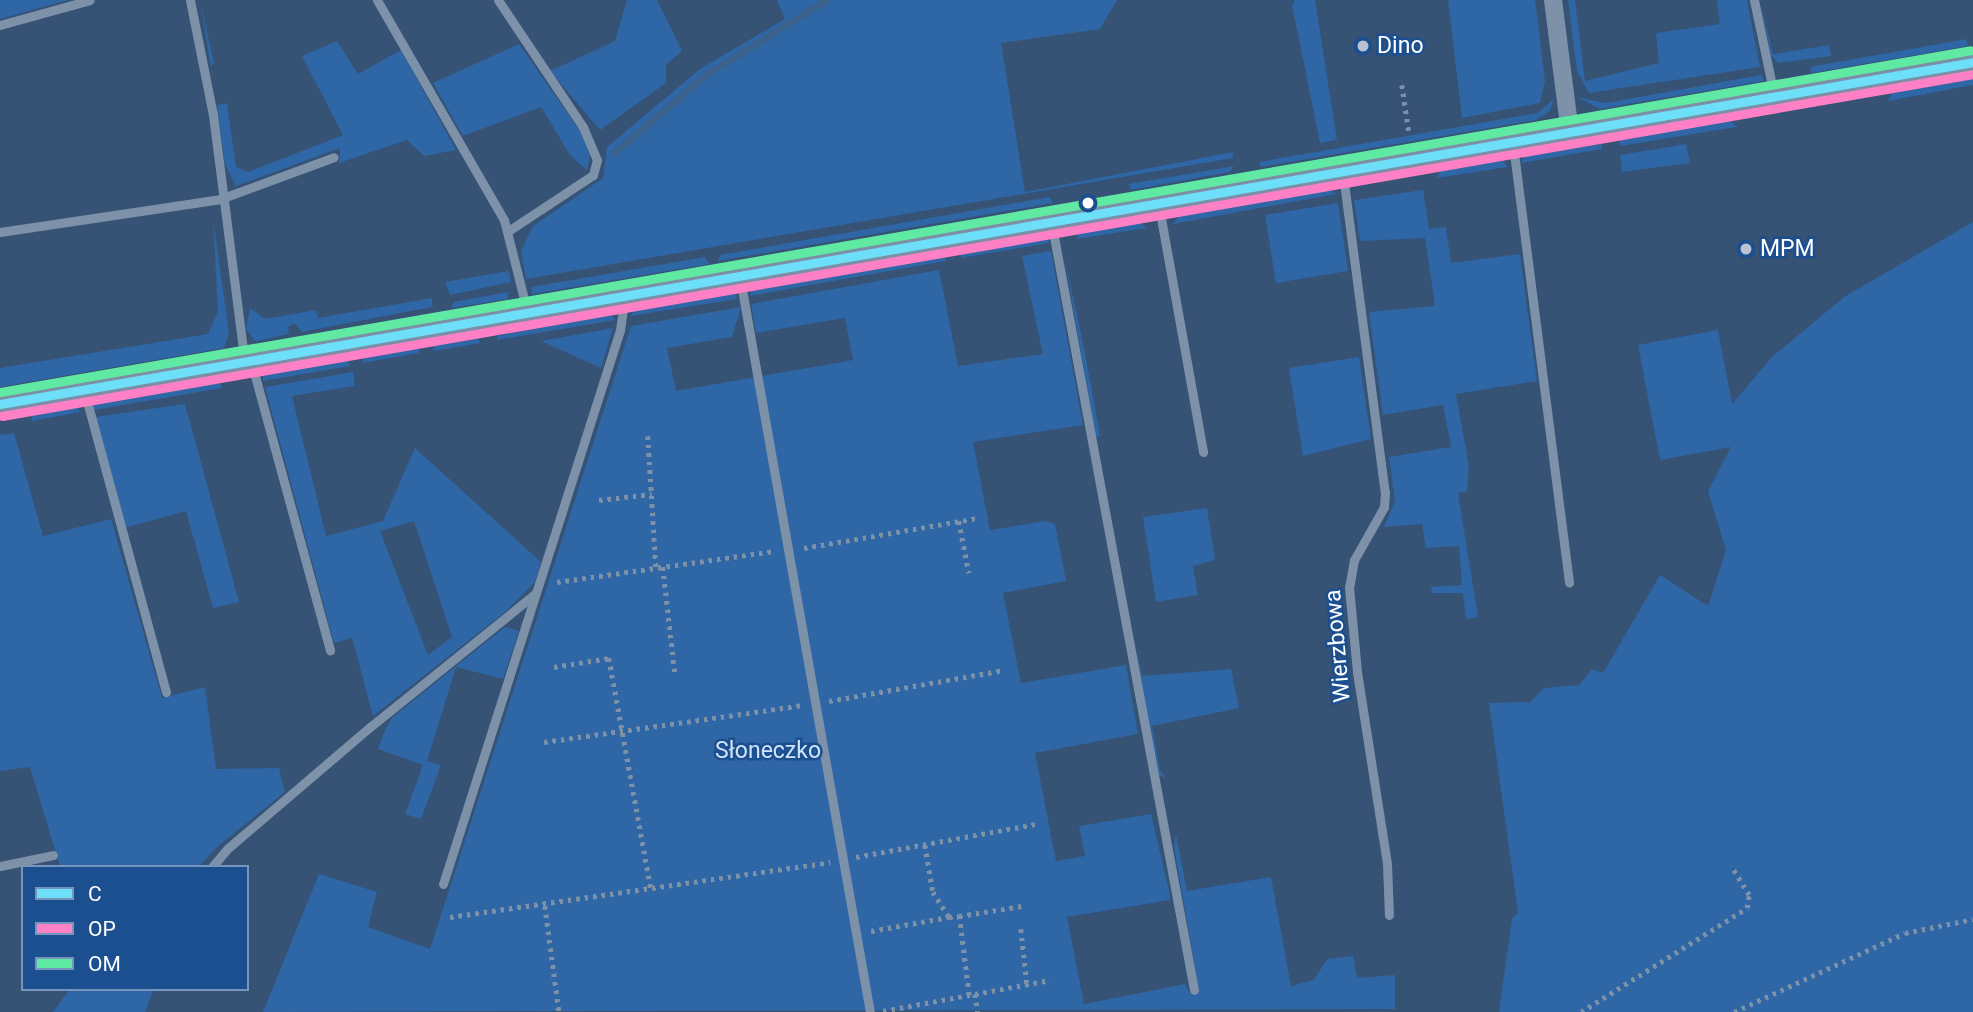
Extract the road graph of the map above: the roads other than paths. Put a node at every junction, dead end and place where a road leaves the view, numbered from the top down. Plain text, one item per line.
1 (90, 0) edge
2 (190, 0) edge
3 (377, 0) edge
4 (498, 0) edge
5 (1553, 0) edge
6 (1754, 0) edge
7 (0, 25) edge
8 (1973, 62) edge
9 (1774, 96) junction
10 (1570, 133) junction
11 (1512, 144) junction
12 (334, 157) dead end
13 (1343, 173) junction
14 (220, 199) junction
15 (1159, 205) junction
16 (1052, 224) junction
17 (0, 232) edge
18 (508, 232) junction
19 (740, 276) junction
20 (624, 296) junction
21 (528, 312) junction
22 (248, 362) junction
23 (84, 389) junction
24 (0, 404) edge
25 (1203, 452) dead end
26 (1569, 582) dead end
27 (536, 593) junction
28 (330, 651) dead end
29 (166, 692) dead end
30 (53, 855) dead end
31 (214, 865) edge
32 (0, 866) edge
33 (443, 884) dead end
34 (1389, 915) dead end
35 (1194, 990) dead end
36 (872, 1012) edge

1 - 7 lane
2 - 14 lane
3 - 18 lane
4 - 18 lane
5 - 10 street
6 - 9 lane
8 - 9 main road
9 - 10 main road
10 - 11 main road
11 - 13 main road
11 - 26 lane
12 - 14 lane
13 - 15 main road
13 - 34 lane, Wierzbowa
14 - 17 lane
14 - 22 lane
15 - 16 main road
15 - 25 lane
16 - 19 main road
16 - 35 lane
18 - 21 lane
19 - 20 main road
19 - 36 lane
20 - 21 main road
20 - 27 lane
21 - 22 main road
22 - 23 main road
22 - 28 lane
23 - 24 main road
23 - 29 lane
27 - 31 lane
27 - 33 lane
30 - 32 lane

